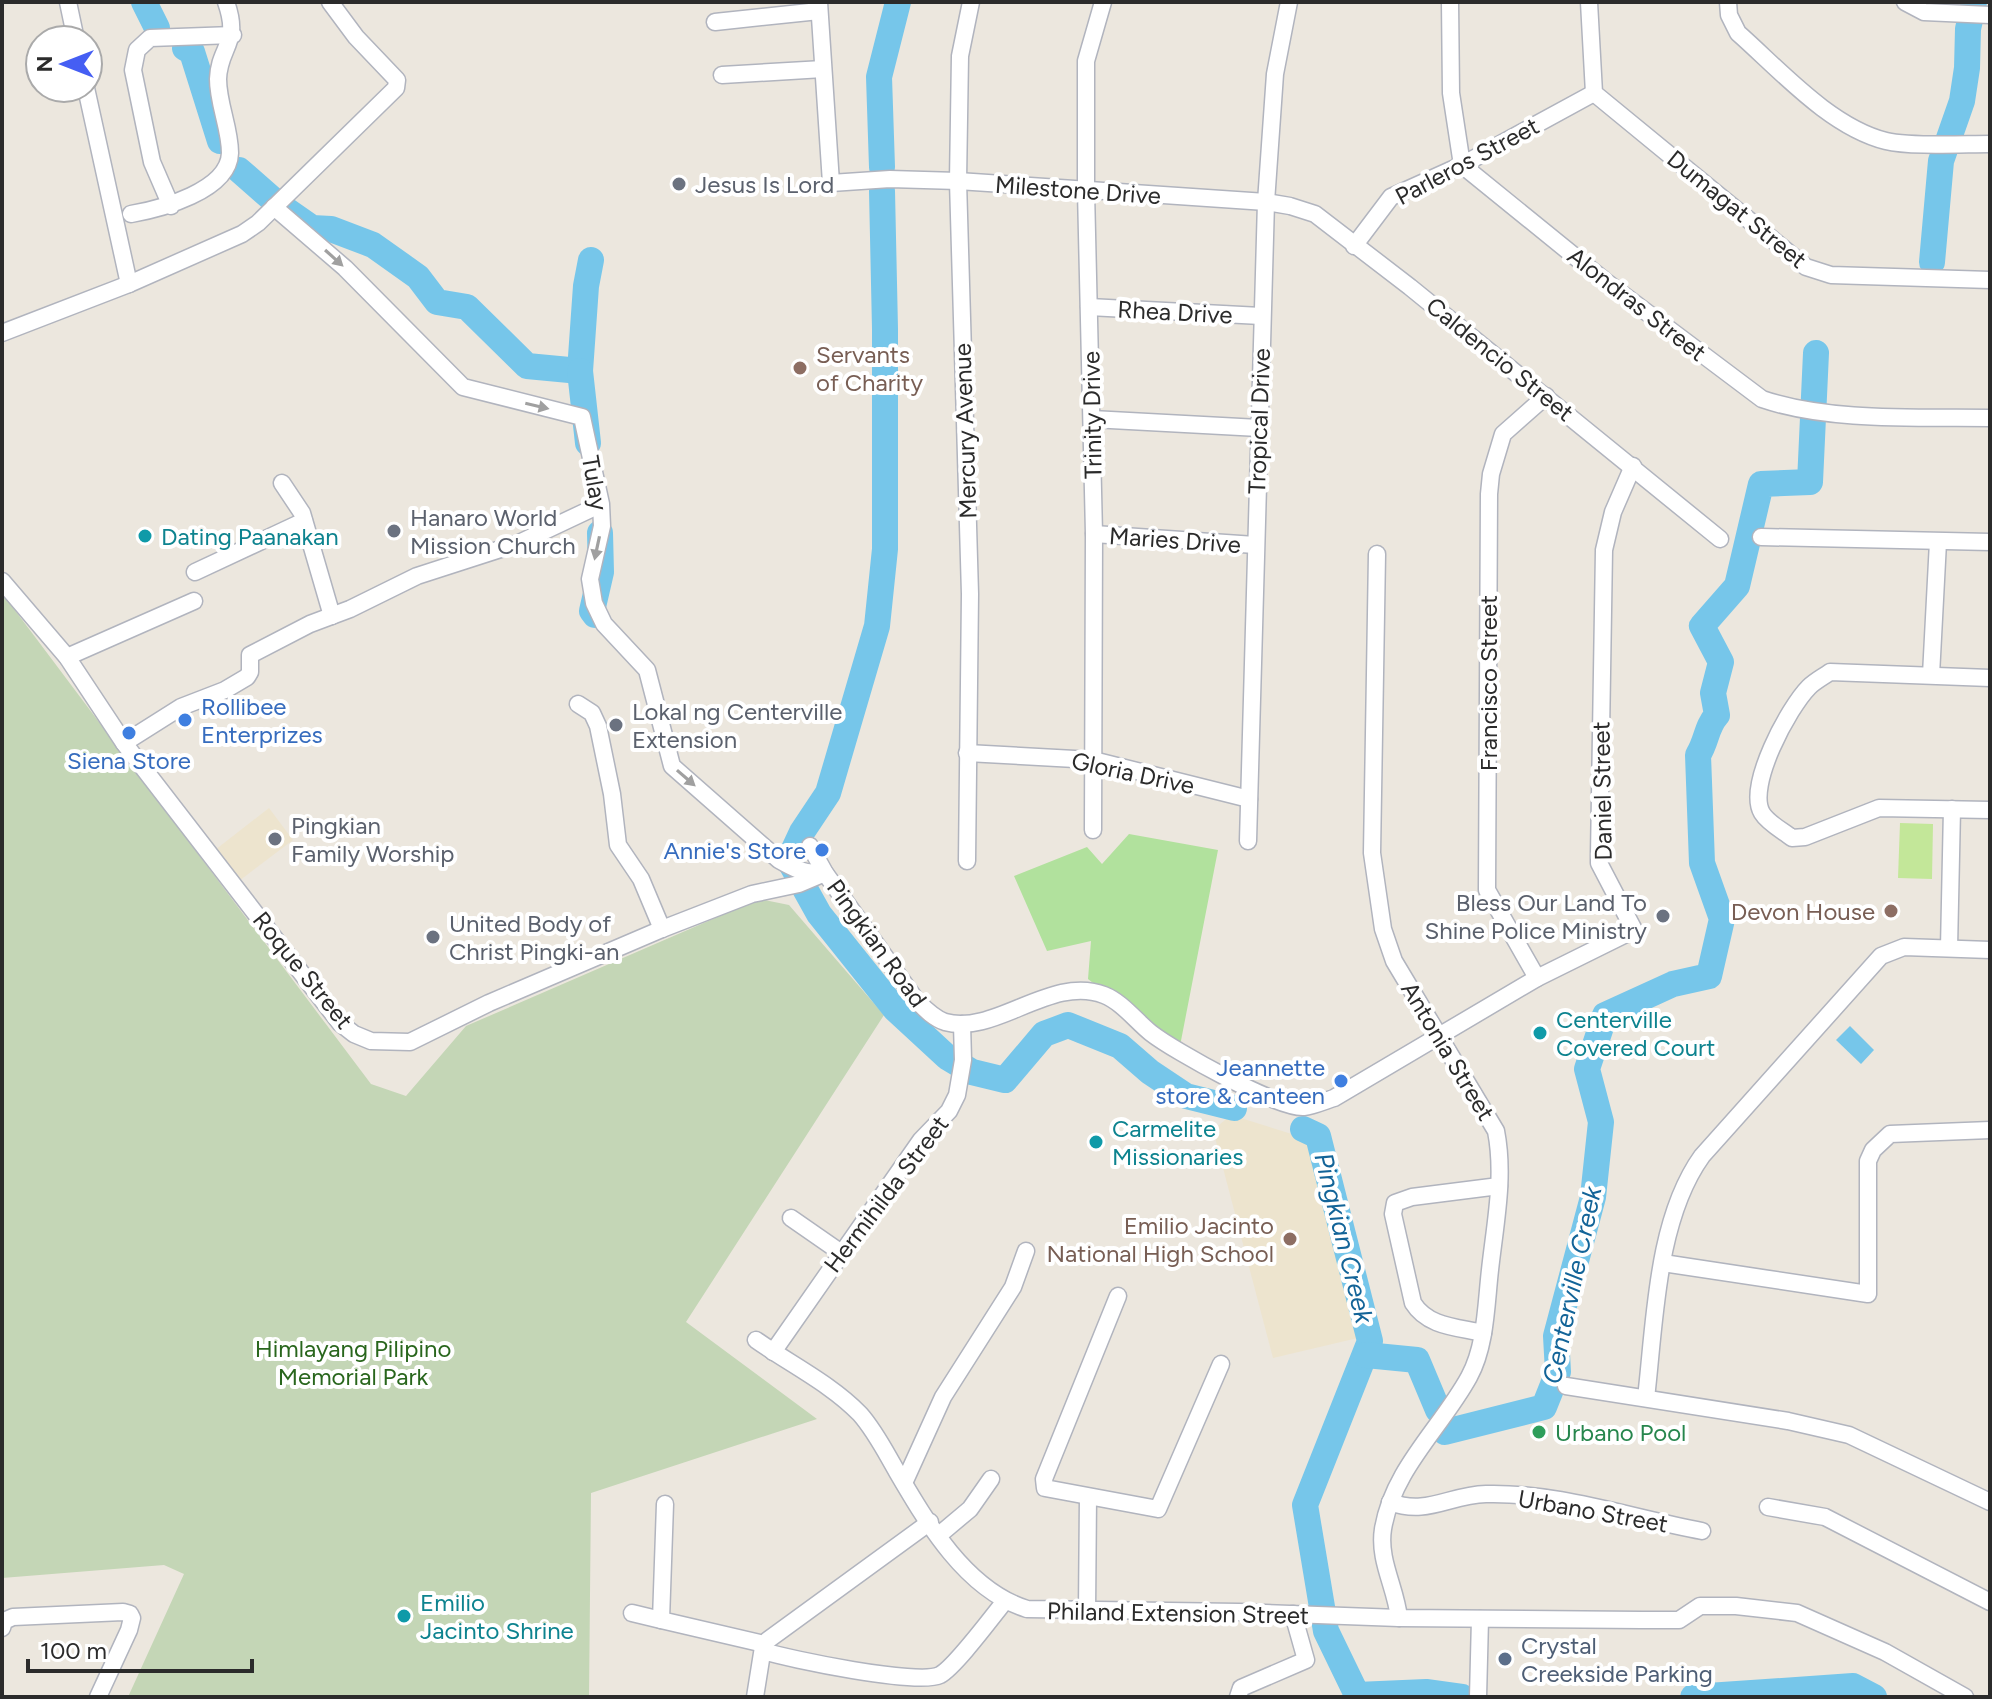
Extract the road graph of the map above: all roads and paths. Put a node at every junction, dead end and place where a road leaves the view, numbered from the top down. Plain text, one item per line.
1 (68, 2) edge
2 (226, 2) edge
3 (330, 2) edge
4 (971, 2) edge
5 (1103, 2) edge
6 (1289, 2) edge
7 (1450, 2) edge
8 (1589, 2) edge
9 (1728, 2) edge
10 (1905, 2) edge
11 (819, 6) edge
12 (1988, 15) edge
13 (715, 22) dead end
14 (73, 24) edge
15 (233, 35) junction
16 (823, 69) junction
17 (722, 75) dead end
18 (1594, 93) junction
19 (90, 104) edge
20 (1990, 144) edge
21 (1462, 165) junction
22 (958, 181) junction
23 (1086, 191) junction
24 (1266, 202) junction
25 (171, 206) junction
26 (274, 207) junction
27 (131, 214) dead end
28 (1354, 246) junction
29 (1990, 280) edge
30 (129, 284) junction
31 (1089, 307) junction
32 (1261, 316) junction
33 (2, 333) edge
34 (1546, 396) junction
35 (1990, 418) edge
36 (1092, 419) junction
37 (1259, 428) junction
38 (1633, 466) junction
39 (282, 483) dead end
40 (591, 509) dead end
41 (304, 521) junction
42 (1094, 534) junction
43 (1761, 537) dead end
44 (1720, 539) dead end
45 (1938, 542) junction
46 (1990, 542) edge
47 (1255, 545) junction
48 (1377, 554) dead end
49 (195, 572) dead end
50 (2, 581) edge
51 (194, 601) dead end
52 (332, 616) junction
53 (67, 657) junction
54 (1931, 675) junction
55 (1990, 678) edge
56 (578, 704) dead end
57 (124, 743) junction
58 (967, 753) junction
59 (1093, 760) junction
60 (1249, 799) junction
61 (1952, 809) junction
62 (1990, 810) edge
63 (1093, 830) dead end
64 (1248, 841) dead end
65 (810, 846) dead end
66 (967, 861) dead end
67 (812, 877) junction
68 (662, 929) junction
69 (1949, 948) junction
70 (1990, 950) edge
71 (1537, 978) junction
72 (962, 1024) junction
73 (1440, 1036) junction
74 (1990, 1130) edge
75 (1499, 1186) junction
76 (791, 1218) dead end
77 (1026, 1251) dead end
78 (840, 1252) junction
79 (1663, 1263) junction
80 (1118, 1296) dead end
81 (1483, 1333) junction
82 (756, 1340) dead end
83 (773, 1352) junction
84 (1221, 1364) dead end
85 (1566, 1386) dead end
86 (1646, 1398) junction
87 (991, 1479) dead end
88 (904, 1483) junction
89 (1088, 1497) junction
90 (1390, 1502) junction
91 (1990, 1502) edge
92 (665, 1504) dead end
93 (1768, 1507) dead end
94 (935, 1529) junction
95 (1702, 1531) dead end
96 (1005, 1601) junction
97 (1990, 1602) edge
98 (1087, 1611) junction
99 (632, 1613) dead end
100 (1293, 1614) junction
101 (1399, 1618) junction
102 (1480, 1619) junction
103 (661, 1620) junction
104 (2, 1628) edge
105 (764, 1648) junction
106 (1478, 1694) edge
107 (98, 1697) edge
108 (755, 1697) edge
109 (1238, 1697) edge
110 (1965, 1697) edge

1 - 14 street
2 - 15 street
3 - 26 street
4 - 22 street, Mercury Avenue
5 - 23 street, Trinity Drive
6 - 24 street, Tropical Drive
7 - 21 street
8 - 18 street
9 - 20 street
10 - 12 street
11 - 13 street
11 - 16 street
15 - 25 street
15 - 25 street
16 - 17 street
16 - 22 street, Milestone Drive
18 - 21 street, Parleros Street
18 - 29 street, Dumagat Street
19 - 30 street
21 - 28 street, Parleros Street
21 - 35 street, Alondras Street
22 - 23 street, Milestone Drive
22 - 58 street, Mercury Avenue
23 - 24 street, Milestone Drive
23 - 31 street, Trinity Drive
24 - 28 street, Caldencio Street
24 - 32 street, Tropical Drive
25 - 27 street
26 - 30 street
26 -> 67 street, Tulay
28 - 34 street, Caldencio Street
30 - 33 street
31 - 32 street, Rhea Drive
31 - 36 street, Trinity Drive
32 - 37 street, Tropical Drive
34 - 38 street, Caldencio Street
34 - 71 street, Francisco Street
36 - 37 street
36 - 42 street, Trinity Drive
37 - 47 street, Tropical Drive
38 - 44 street, Caldencio Street
38 - 71 street, Daniel Street
39 - 41 street
40 - 52 street
41 - 49 street
41 - 52 street
42 - 47 street, Maries Drive
42 - 59 street, Trinity Drive
43 - 45 street
45 - 46 street
45 - 54 street
47 - 60 street, Tropical Drive
48 - 73 street, Antonia Street
50 - 53 street, Roque Street
51 - 53 street
52 - 57 street
53 - 57 street, Roque Street
54 - 55 street
54 - 61 street
56 - 68 street
57 - 68 street, Roque Street
58 - 59 street, Gloria Drive
58 - 66 street, Mercury Avenue
59 - 60 street, Gloria Drive
59 - 63 street, Trinity Drive
60 - 64 street, Tropical Drive
61 - 62 street
61 - 69 street
65 - 67 street, Pingkian Road
67 - 68 street, Roque Street
67 - 72 street, Pingkian Road
69 - 70 street
69 - 79 street
71 - 73 street, Daniel Street
72 - 73 street, Daniel Street
72 - 78 street, Hermihilda Street
73 - 75 street, Antonia Street
74 - 79 street
75 - 81 street, Antonia Street
75 - 81 street
76 - 78 street
77 - 88 street
78 - 83 street, Hermihilda Street
79 - 86 street
80 - 89 street
81 - 90 street, Antonia Street
82 - 83 street, Philand Extension Street
83 - 88 street, Philand Extension Street
84 - 89 street
85 - 86 street
86 - 91 street
87 - 94 street
88 - 94 street, Philand Extension Street
89 - 98 street
90 - 95 street, Urbano Street
90 - 101 street, Antonia Street
92 - 103 street
93 - 97 street
94 - 96 street, Philand Extension Street
94 - 105 street
96 - 98 street, Philand Extension Street
96 - 105 street
98 - 100 street, Philand Extension Street
99 - 103 street
100 - 101 street, Philand Extension Street
100 - 109 street
101 - 102 street, Philand Extension Street
102 - 106 street
102 - 110 street, Philand Extension Street
103 - 105 street
104 - 107 street
105 - 108 street

